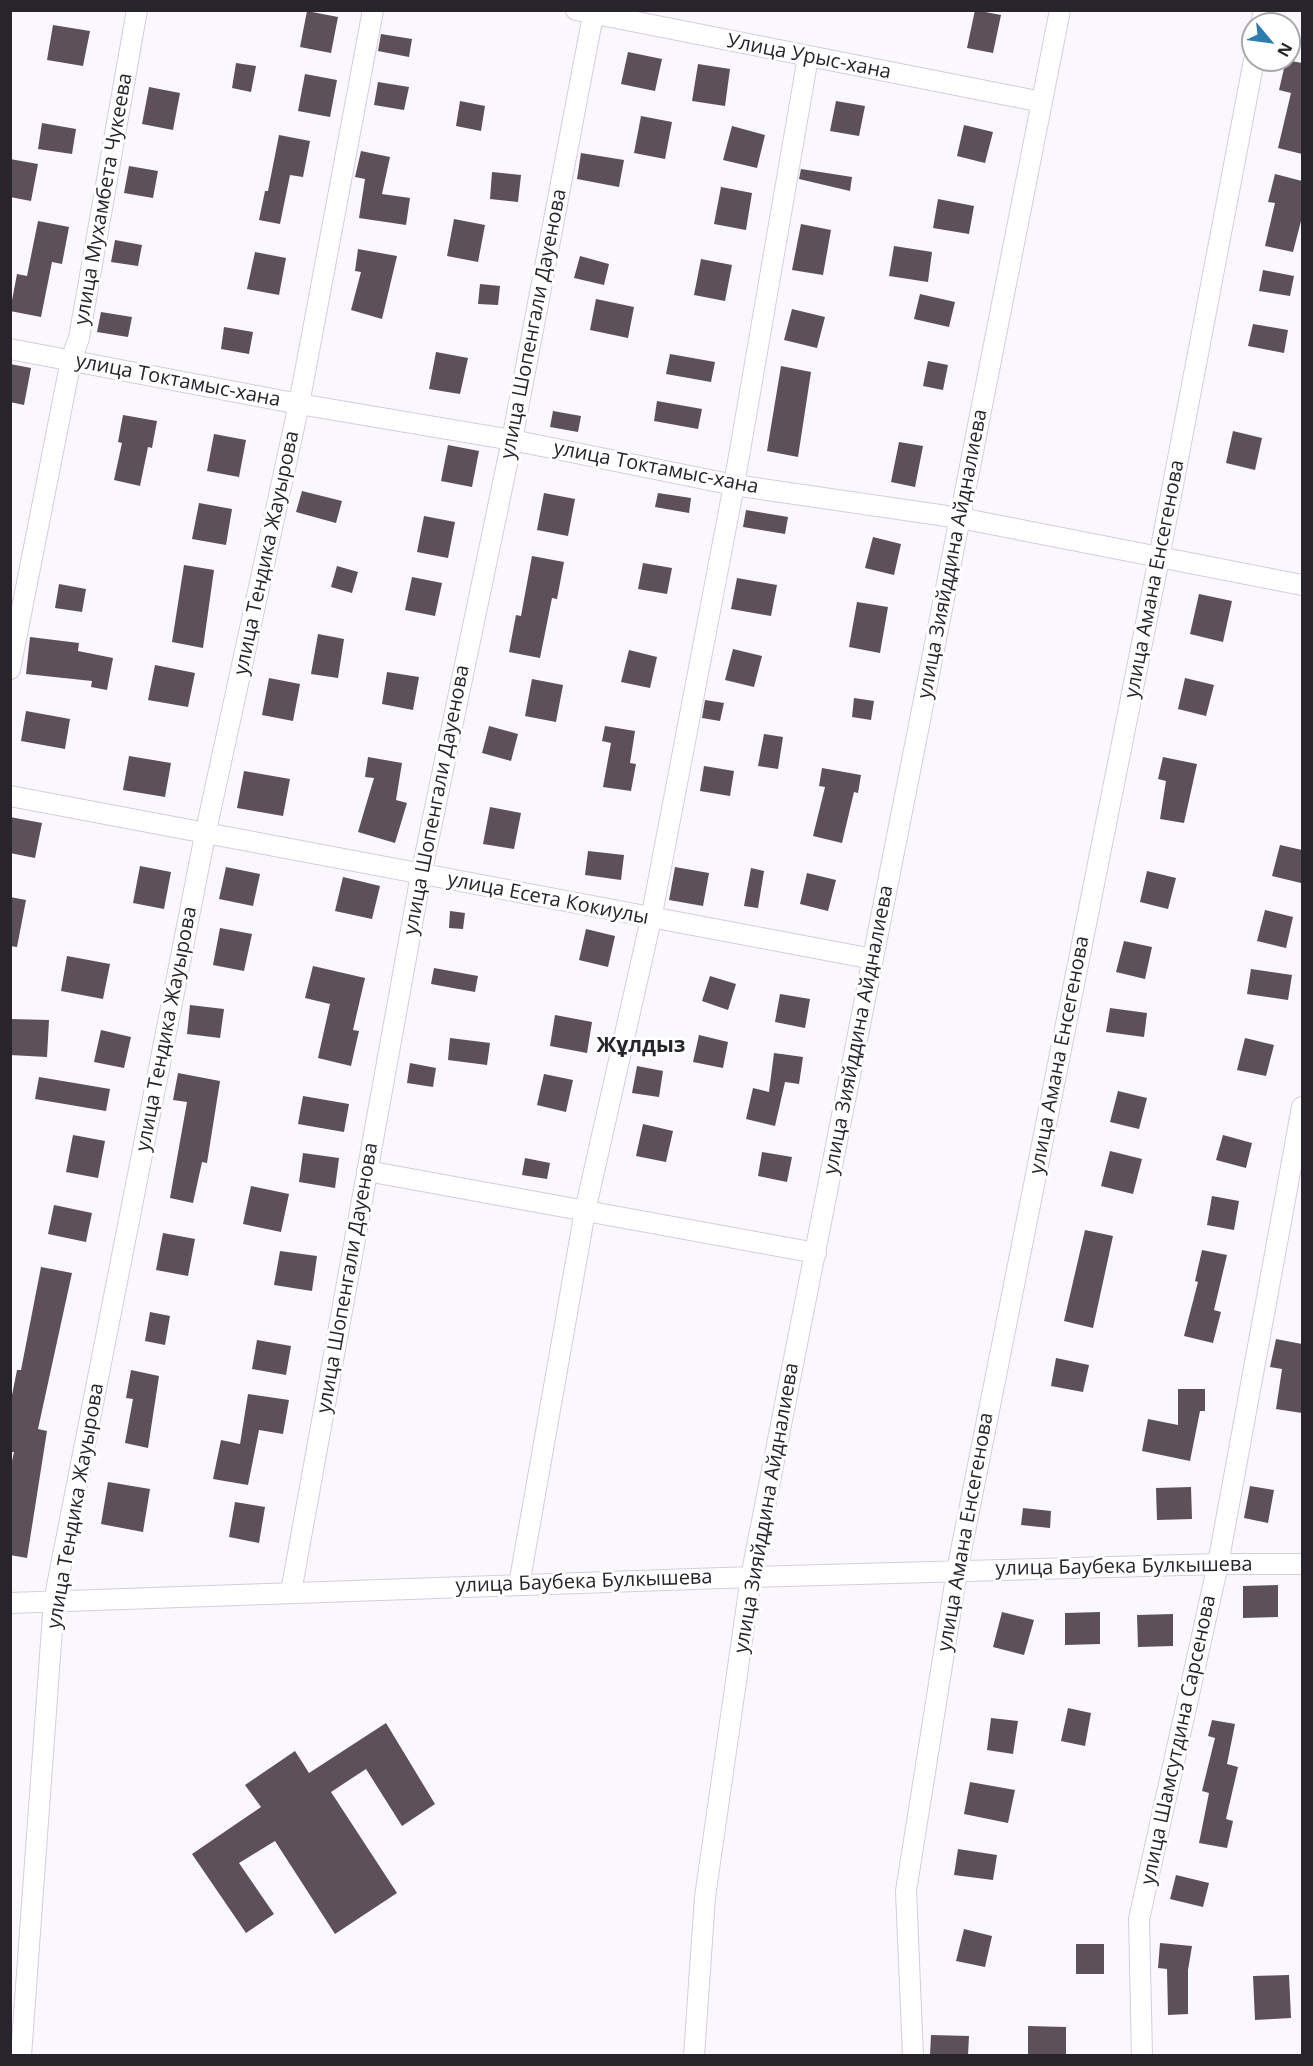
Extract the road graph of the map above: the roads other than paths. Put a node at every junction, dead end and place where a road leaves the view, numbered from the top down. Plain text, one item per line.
1 (137, 10) edge
2 (373, 10) edge
3 (1060, 10) edge
4 (588, 12) edge
5 (808, 57) junction
6 (1252, 72) edge
7 (1042, 102) junction
8 (10, 349) edge
9 (71, 360) junction
10 (299, 404) junction
11 (512, 440) junction
12 (734, 485) junction
13 (960, 519) junction
14 (1159, 558) junction
15 (1302, 585) edge
16 (10, 669) edge
17 (10, 796) edge
18 (205, 835) junction
19 (421, 875) junction
20 (651, 919) junction
21 (873, 959) junction
22 (1302, 1107) edge
23 (367, 1171) junction
24 (585, 1210) junction
25 (816, 1253) junction
26 (1218, 1564) junction
27 (1302, 1564) edge
28 (957, 1571) junction
29 (751, 1577) junction
30 (519, 1585) junction
31 (291, 1592) junction
32 (54, 1601) junction
33 (10, 1603) edge
34 (21, 2055) edge
35 (694, 2055) edge
36 (913, 2055) edge
37 (1142, 2055) edge

1 - 9 street, улица Мухамбета Чукеева
2 - 10 street, улица Тендика Жауырова
3 - 7 street, улица Зияйддина Айдналиева
4 - 5 street, Улица Урыс-хана
4 - 11 street, улица Шопенгали Дауенова
5 - 7 street, Улица Урыс-хана
5 - 12 street
6 - 14 street, улица Амана Енсегенова
7 - 13 street, улица Зияйддина Айдналиева
8 - 9 street, улица Токтамыс-хана
9 - 10 street, улица Токтамыс-хана
9 - 16 street, улица Мухамбета Чукеева
10 - 11 street, улица Токтамыс-хана
10 - 18 street, улица Тендика Жауырова
11 - 12 street, улица Токтамыс-хана
11 - 19 street, улица Шопенгали Дауенова
12 - 13 street, улица Токтамыс-хана
12 - 20 street
13 - 14 street, улица Токтамыс-хана
13 - 21 street, улица Зияйддина Айдналиева
14 - 15 street, улица Токтамыс-хана
14 - 28 street, улица Амана Енсегенова
17 - 18 street, улица Есета Кокиулы
18 - 19 street, улица Есета Кокиулы
18 - 32 street, улица Тендика Жауырова
19 - 20 street, улица Есета Кокиулы
19 - 23 street, улица Шопенгали Дауенова
20 - 21 street, улица Есета Кокиулы
20 - 24 street
21 - 25 street, улица Зияйддина Айдналиева
22 - 26 street, улица Шамсутдина Сарсенова
23 - 24 street
23 - 31 street, улица Шопенгали Дауенова
24 - 25 street
24 - 30 street
25 - 29 street, улица Зияйддина Айдналиева
26 - 27 street, улица Баубека Булкышева
26 - 28 street, улица Баубека Булкышева
26 - 37 street, улица Шамсутдина Сарсенова
28 - 29 street, улица Баубека Булкышева
28 - 36 street, улица Амана Енсегенова
29 - 30 street, улица Баубека Булкышева
29 - 35 street, улица Зияйддина Айдналиева
30 - 31 street, улица Баубека Булкышева
31 - 32 street, улица Баубека Булкышева
32 - 33 street, улица Баубека Булкышева
32 - 34 street, улица Тендика Жауырова

